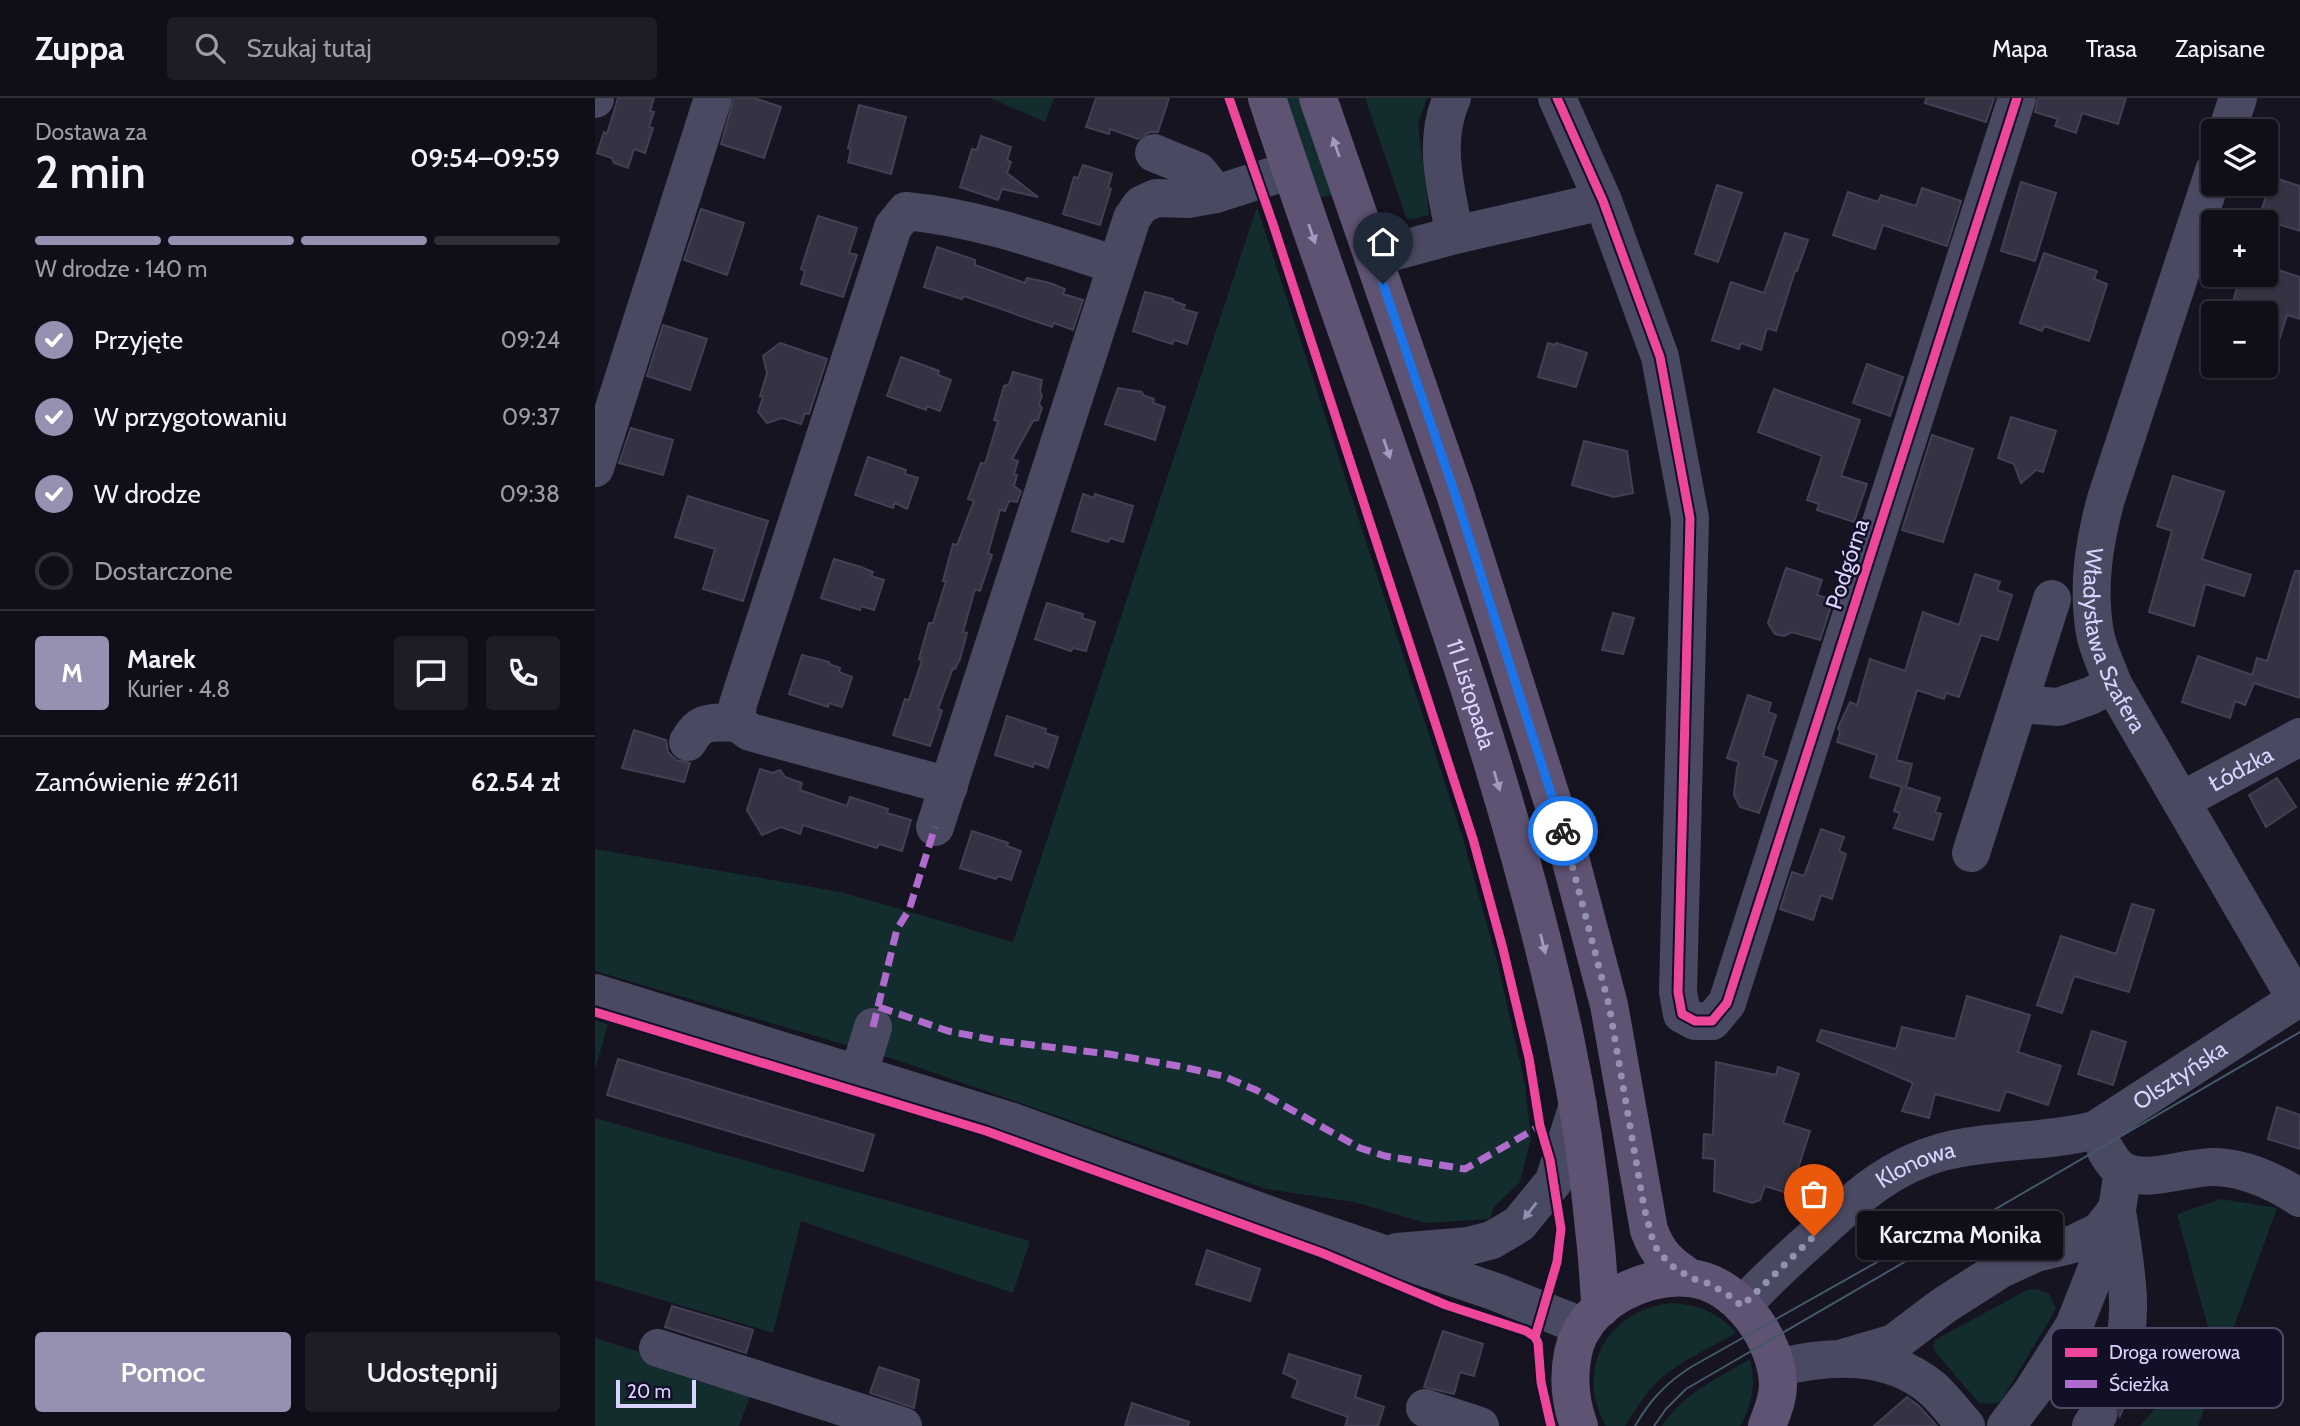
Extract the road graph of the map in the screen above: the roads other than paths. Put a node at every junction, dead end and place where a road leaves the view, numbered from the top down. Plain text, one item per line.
1 (713, 98) edge
2 (1267, 98) edge
3 (1318, 98) edge
4 (1452, 98) edge
5 (1557, 98) edge
6 (2017, 98) edge
7 (2238, 98) edge
8 (2231, 119) edge
9 (1154, 153) dead end
10 (1291, 170) junction
11 (1216, 194) junction
12 (2206, 196) edge
13 (1603, 201) junction
14 (1455, 235) junction
15 (1374, 257) junction
16 (1116, 265) junction
17 (595, 468) edge
18 (2052, 600) dead end
19 (2113, 684) junction
20 (2019, 704) junction
21 (736, 722) junction
22 (2300, 737) edge
23 (688, 742) dead end
24 (949, 786) junction
25 (2181, 801) junction
26 (935, 827) dead end
27 (1971, 853) dead end
28 (595, 993) edge
29 (2298, 998) edge
30 (873, 1027) dead end
31 (859, 1073) junction
32 (1578, 1105) junction
33 (2095, 1130) junction
34 (2055, 1139) joint
35 (2123, 1171) junction
36 (2300, 1198) edge
37 (2117, 1209) junction
38 (1385, 1254) junction
39 (1691, 1278) junction
40 (1742, 1306) junction
41 (1592, 1317) junction
42 (2073, 1328) edge
43 (2127, 1328) tunnel mouth
44 (658, 1348) dead end
45 (1843, 1358) junction
46 (2051, 1362) edge
47 (1776, 1368) junction
48 (1425, 1408) dead end
49 (1774, 1420) edge
50 (903, 1426) edge
51 (1480, 1426) edge
52 (1579, 1426) edge
53 (1966, 1426) edge
54 (2006, 1426) edge

1 - 17 street
2 - 10 main road, 11 Listopada
15 -> 3 main road, 11 Listopada
4 - 14 street
5 - 13 street
6 - 13 street, Podgórna
7 - 8 street
9 - 11 street
10 - 11 street
10 -> 32 main road, 11 Listopada
11 - 16 street
12 - 19 street, Władysława Szafera
13 - 14 street
14 - 15 street
15 - 39 main road, 11 Listopada
16 - 21 street
16 - 24 street
18 - 20 street
19 - 20 street
19 - 25 street, Władysława Szafera
20 - 27 street
21 - 23 street
21 - 24 street
22 - 25 street, Łódzka
24 - 26 street
25 - 29 street, Władysława Szafera
28 - 31 street
29 - 33 street, Olsztyńska
30 - 31 street
31 - 38 street
32 -> 38 street
32 - 41 main road, 11 Listopada
33 - 34 street, Olsztyńska
33 - 35 street
34 - 40 street, Klonowa
35 - 36 street
35 - 37 street
37 - 42 street
37 - 43 street
37 - 45 street
38 - 41 street
39 - 40 main road
39 - 41 main road
40 - 47 main road
41 - 52 main road
44 - 50 street
45 - 47 street
45 - 53 street
46 - 54 street
47 - 49 main road
48 - 51 street

